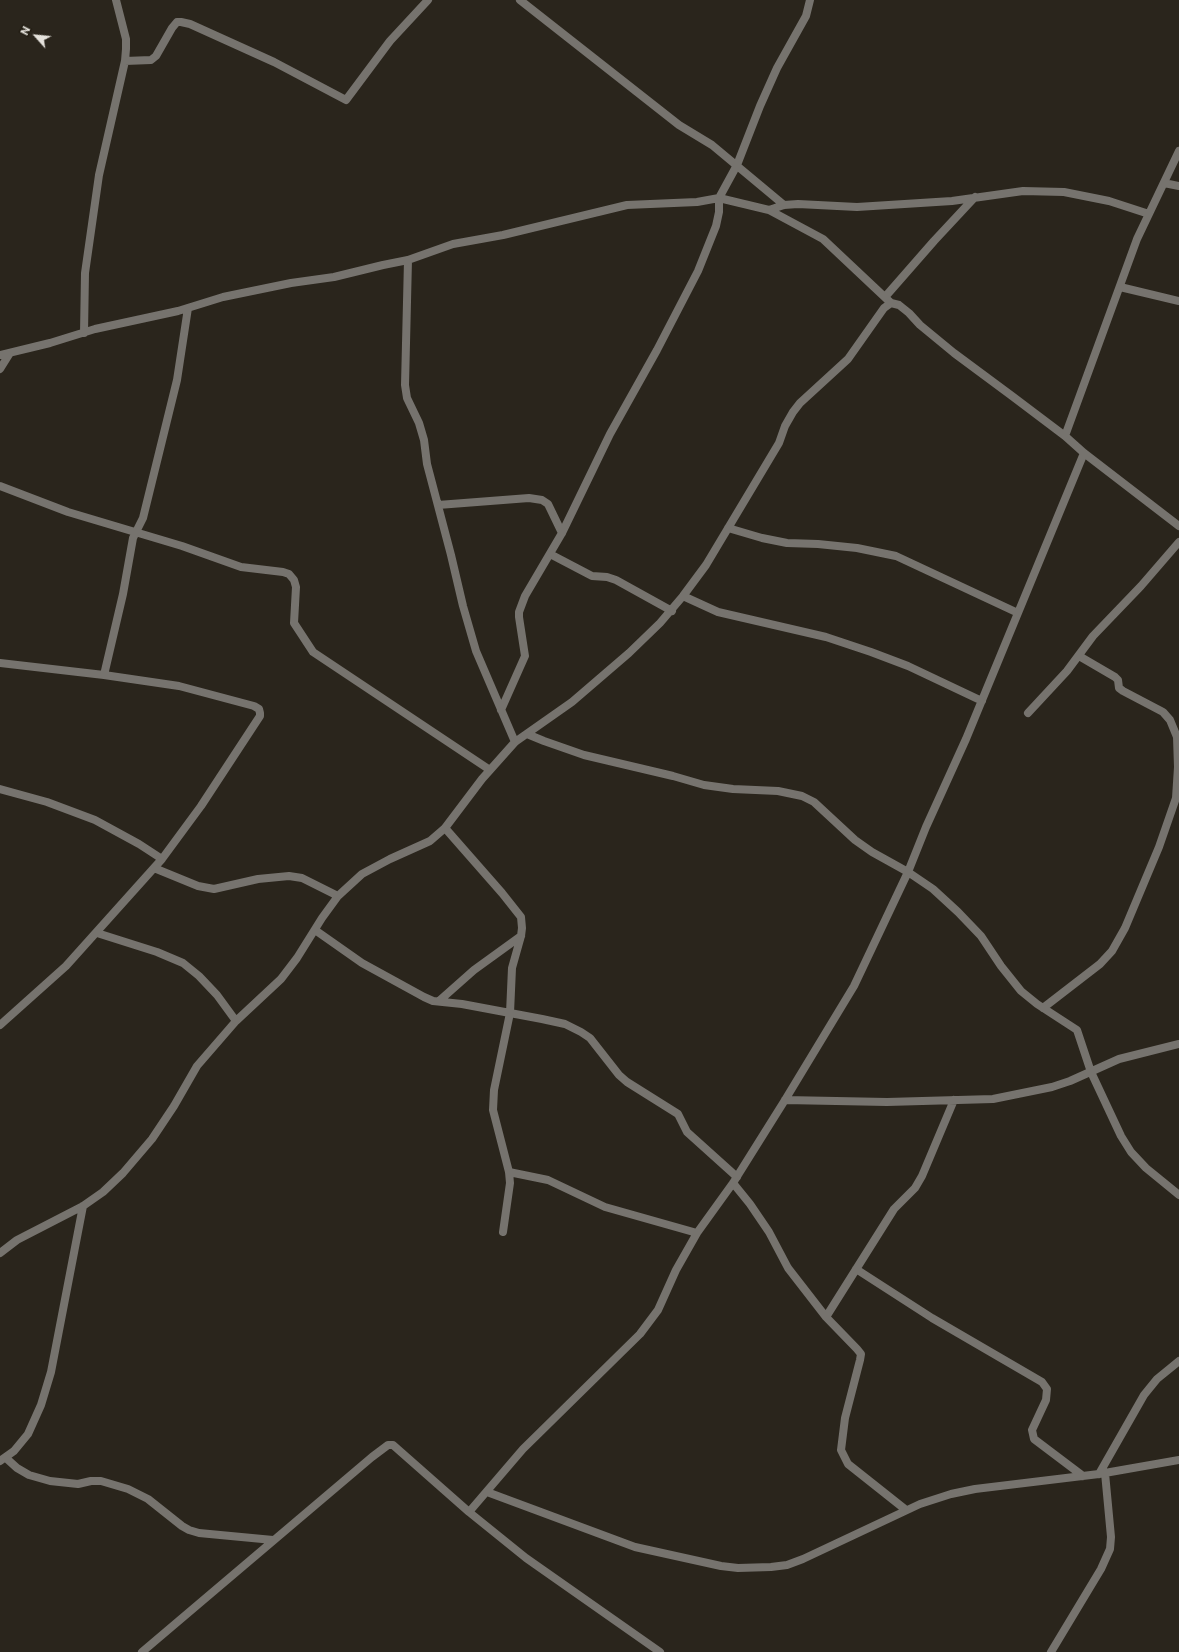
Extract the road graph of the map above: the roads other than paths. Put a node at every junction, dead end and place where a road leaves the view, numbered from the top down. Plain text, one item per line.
1 (116, 0) edge
2 (428, 0) edge
3 (520, 0) edge
4 (810, 0) edge
5 (125, 61) junction
6 (1179, 151) edge
7 (737, 165) junction
8 (1164, 183) junction
9 (1179, 186) edge
10 (975, 197) junction
11 (719, 198) junction
12 (784, 205) junction
13 (769, 210) junction
14 (1149, 214) junction
15 (408, 260) junction
16 (1120, 287) junction
17 (888, 300) junction
18 (1179, 301) edge
19 (188, 308) junction
20 (84, 333) junction
21 (10, 353) junction
22 (0, 355) edge
23 (0, 369) edge
24 (1065, 436) junction
25 (1084, 453) junction
26 (0, 486) edge
27 (438, 505) junction
28 (1179, 526) edge
29 (728, 528) junction
30 (136, 532) junction
31 (562, 533) junction
32 (1179, 542) edge
33 (550, 554) junction
34 (683, 596) junction
35 (672, 611) junction
36 (1018, 613) junction
37 (1079, 656) junction
38 (0, 663) edge
39 (104, 675) junction
40 (982, 701) junction
41 (501, 710) junction
42 (1028, 712) dead end
43 (527, 734) junction
44 (515, 742) junction
45 (490, 770) junction
46 (0, 789) edge
47 (1178, 798) edge
48 (445, 828) junction
49 (162, 859) junction
50 (154, 868) junction
51 (908, 872) junction
52 (338, 896) junction
53 (315, 930) junction
54 (97, 933) junction
55 (521, 936) junction
56 (439, 1001) junction
57 (1043, 1008) junction
58 (510, 1013) junction
59 (236, 1021) junction
60 (0, 1025) edge
61 (1179, 1044) edge
62 (1091, 1072) junction
63 (785, 1100) junction
64 (954, 1100) junction
65 (509, 1172) junction
66 (735, 1180) junction
67 (1179, 1195) edge
68 (83, 1206) junction
69 (503, 1232) dead end
70 (697, 1233) junction
71 (0, 1253) edge
72 (856, 1269) junction
73 (826, 1317) junction
74 (1179, 1360) edge
75 (1179, 1460) edge
76 (2, 1461) edge
77 (1102, 1473) junction
78 (1083, 1476) junction
79 (487, 1492) junction
80 (906, 1510) junction
81 (469, 1512) junction
82 (273, 1540) junction
83 (142, 1652) edge
84 (660, 1652) edge
85 (1051, 1652) edge

1 - 5 street
2 - 5 street
3 - 7 street
4 - 7 street
5 - 20 street
6 - 8 street
7 - 11 street
7 - 12 street
8 - 9 street
8 - 14 street
10 - 12 street
10 - 14 street
10 - 17 street
11 - 13 street
11 - 15 street
11 - 31 street
12 - 13 street
13 - 17 street
14 - 16 street
15 - 19 street
15 - 27 street
16 - 18 street
16 - 24 street
17 - 24 street
17 - 29 street
19 - 20 street
19 - 30 street
20 - 21 street
21 - 22 street
21 - 23 street
24 - 25 street
25 - 28 street
25 - 36 street
26 - 30 street
27 - 31 street
27 - 41 street
29 - 34 street
29 - 36 street
30 - 39 street
30 - 45 street
31 - 33 street
32 - 37 street
33 - 35 street
33 - 41 street
34 - 35 street
34 - 40 street
35 - 43 street
36 - 40 street
37 - 42 street
37 - 47 street
38 - 39 street
39 - 49 street
40 - 51 street
41 - 44 street
43 - 44 street
43 - 51 street
44 - 45 street
45 - 48 street
46 - 49 street
47 - 57 street
48 - 52 street
48 - 55 street
49 - 50 street
50 - 52 street
50 - 54 street
51 - 57 street
51 - 63 street
52 - 53 street
53 - 56 street
53 - 59 street
54 - 59 street
54 - 60 street
55 - 56 street
55 - 58 street
56 - 58 street
57 - 62 street
58 - 65 street
58 - 66 street
59 - 68 street
61 - 62 street
62 - 64 street
62 - 67 street
63 - 64 street
63 - 66 street
64 - 72 street
65 - 69 street
65 - 70 street
66 - 70 street
66 - 73 street
68 - 71 street
68 - 76 street
70 - 79 street
72 - 73 street
72 - 78 street
73 - 80 street
74 - 77 street
75 - 77 street
76 - 82 street
77 - 78 street
77 - 85 street
78 - 80 street
79 - 80 street
79 - 81 street
81 - 82 street
81 - 84 street
82 - 83 street

